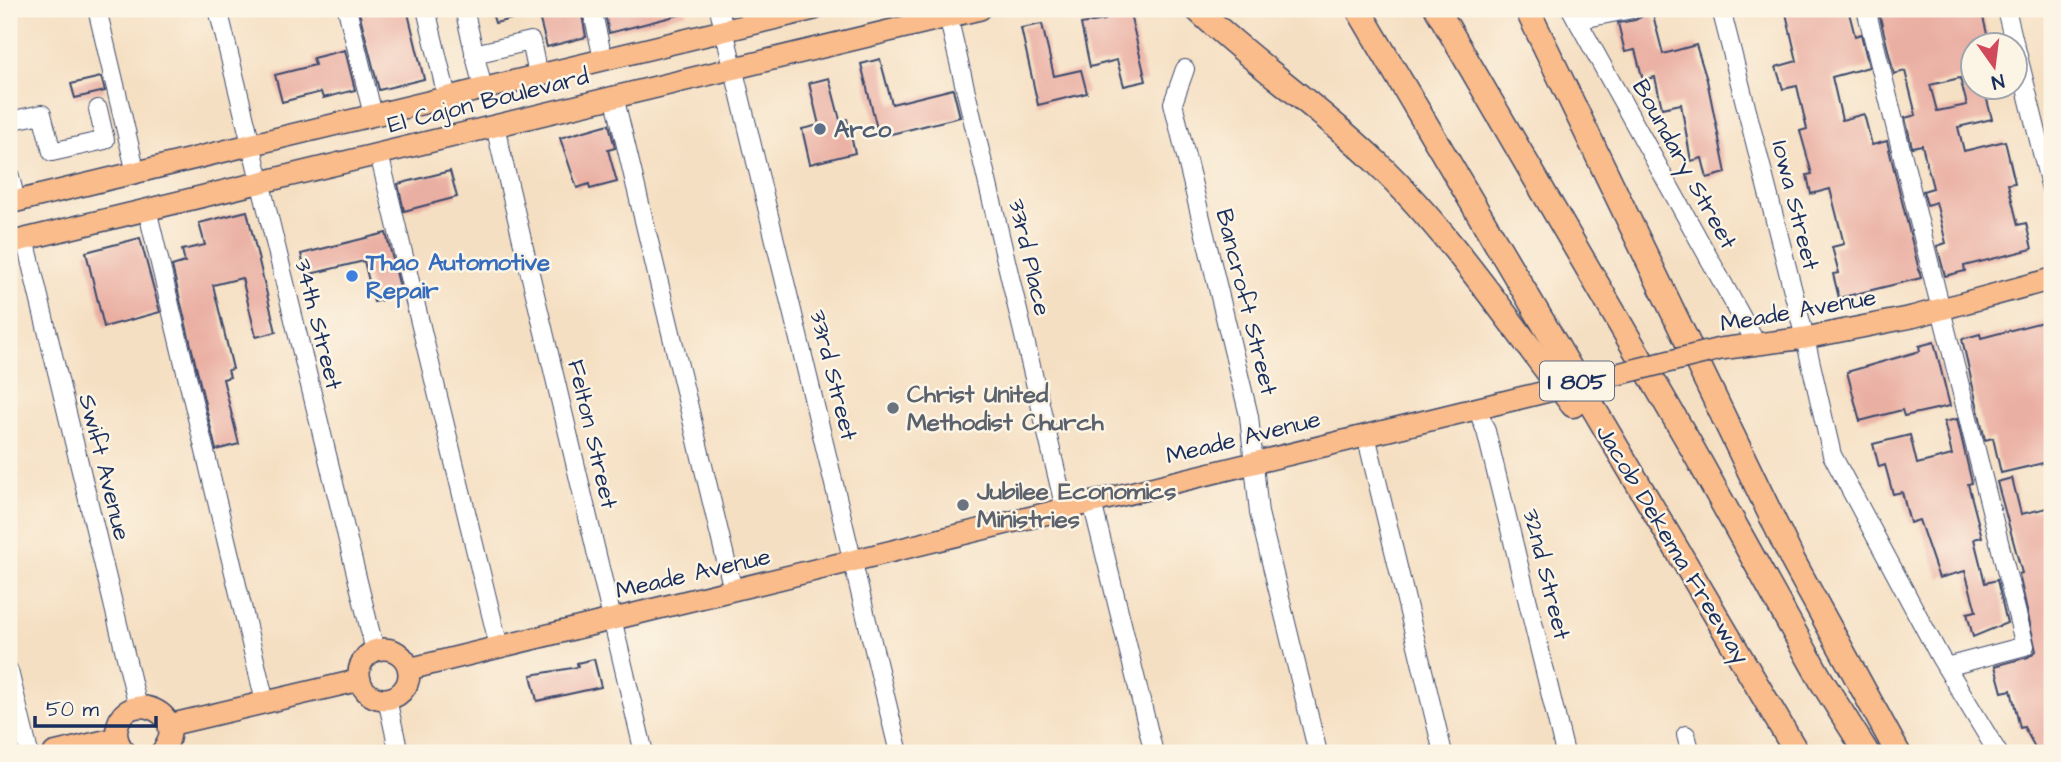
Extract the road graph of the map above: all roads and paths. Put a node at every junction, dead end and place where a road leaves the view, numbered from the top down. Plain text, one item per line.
1 (97, 9) edge
2 (218, 9) edge
3 (347, 9) edge
4 (426, 9) edge
5 (464, 9) edge
6 (592, 9) edge
7 (719, 9) edge
8 (814, 9) edge
9 (980, 9) edge
10 (1197, 9) edge
11 (1358, 9) edge
12 (1437, 9) edge
13 (1527, 9) edge
14 (1535, 9) edge
15 (1632, 9) edge
16 (1721, 9) edge
17 (1866, 9) edge
18 (2006, 9) edge
19 (1573, 12) edge
20 (948, 16) junction
21 (724, 31) junction
22 (2011, 32) edge
23 (474, 54) junction
24 (603, 59) junction
25 (733, 69) junction
26 (1185, 69) dead end
27 (1558, 74) junction
28 (538, 75) junction
29 (483, 89) junction
30 (614, 96) junction
31 (447, 97) junction
32 (2029, 102) edge
33 (98, 109) dead end
34 (373, 115) junction
35 (9, 121) edge
36 (495, 126) junction
37 (251, 146) junction
38 (379, 154) junction
39 (9, 173) edge
40 (136, 173) junction
41 (259, 183) junction
42 (2052, 193) edge
43 (12, 202) edge
44 (148, 209) junction
45 (17, 241) edge
46 (2052, 279) edge
47 (1940, 310) junction
48 (1805, 338) junction
49 (1756, 343) junction
50 (1477, 408) junction
51 (1366, 435) junction
52 (1255, 461) junction
53 (1092, 502) junction
54 (1065, 509) junction
55 (1658, 517) junction
56 (855, 562) junction
57 (733, 590) junction
58 (612, 619) junction
59 (499, 647) junction
60 (375, 651) junction
61 (1946, 667) junction
62 (409, 669) junction
63 (9, 671) edge
64 (360, 680) junction
65 (387, 699) junction
66 (265, 702) junction
67 (138, 707) junction
68 (169, 725) junction
69 (1686, 735) dead end
70 (122, 746) edge
71 (29, 753) edge
72 (54, 753) edge
73 (161, 753) edge
74 (399, 753) edge
75 (645, 753) edge
76 (899, 753) edge
77 (1154, 753) edge
78 (1318, 753) edge
79 (1443, 753) edge
80 (1565, 753) edge
81 (1691, 753) edge
82 (1797, 753) edge
83 (1867, 753) edge
84 (1898, 753) edge
85 (1998, 753) edge

1 - 40 street
2 - 37 street, 34th Street
3 - 34 street
4 - 31 street
5 - 23 street
6 - 24 street
7 - 21 street, 33rd Street
8 - 21 main road, El Cajon Boulevard
9 - 20 main road, El Cajon Boulevard
10 - 55 highway
11 - 55 highway, Jacob Dekema Freeway / I 805
12 - 83 highway, I 805
13 - 27 highway
14 - 27 highway
15 - 19 street
16 - 48 street, Iowa Street
17 - 47 street
18 - 22 street
19 - 49 street, Boundary Street
20 - 25 main road, El Cajon Boulevard
20 - 54 street, 33rd Place
21 - 24 main road, El Cajon Boulevard
21 - 25 street, 33rd Street
23 - 28 street
23 - 29 street
24 - 28 main road, El Cajon Boulevard
25 - 30 main road, El Cajon Boulevard
25 - 56 street, 33rd Street
26 - 52 street, Bancroft Street
27 - 84 highway
28 - 29 main road, El Cajon Boulevard
29 - 31 main road, El Cajon Boulevard
30 - 36 main road, El Cajon Boulevard
30 - 57 street
31 - 34 main road, El Cajon Boulevard
32 - 42 street
33 - 35 street
34 - 37 main road, El Cajon Boulevard
36 - 38 main road, El Cajon Boulevard
36 - 58 street, Felton Street
37 - 40 main road, El Cajon Boulevard
37 - 41 street, 34th Street
38 - 41 main road, El Cajon Boulevard
38 - 59 street
39 - 43 street
40 - 43 main road, El Cajon Boulevard
41 - 44 main road, El Cajon Boulevard
41 - 60 street, 34th Street
44 - 45 main road, El Cajon Boulevard
44 - 66 street
45 - 67 street, Swift Avenue
46 - 47 main road, Meade Avenue
47 - 48 main road, Meade Avenue
47 - 61 street
48 - 49 main road, Meade Avenue
48 - 61 street, Iowa Street
49 - 50 main road, Meade Avenue, bridge
50 - 51 main road, Meade Avenue
50 - 80 street, 32nd Street
51 - 52 main road, Meade Avenue
51 - 79 street
52 - 53 main road, Meade Avenue
52 - 78 street, Bancroft Street
53 - 54 main road, Meade Avenue
53 - 77 street
54 - 56 main road, Meade Avenue
55 - 82 highway, Jacob Dekema Freeway / I 805
56 - 57 main road, Meade Avenue
56 - 76 street, 33rd Street
57 - 58 main road, Meade Avenue
58 - 59 main road, Meade Avenue
58 - 75 street, Felton Street
59 - 62 main road, Meade Avenue
60 - 62 main road
60 - 64 main road
61 - 85 street
62 - 65 main road
63 - 71 street
64 - 65 main road
64 - 66 main road
65 - 74 street
66 - 68 main road
67 - 68 main road
67 - 70 main road
68 - 73 main road
69 - 81 street
70 - 72 main road

